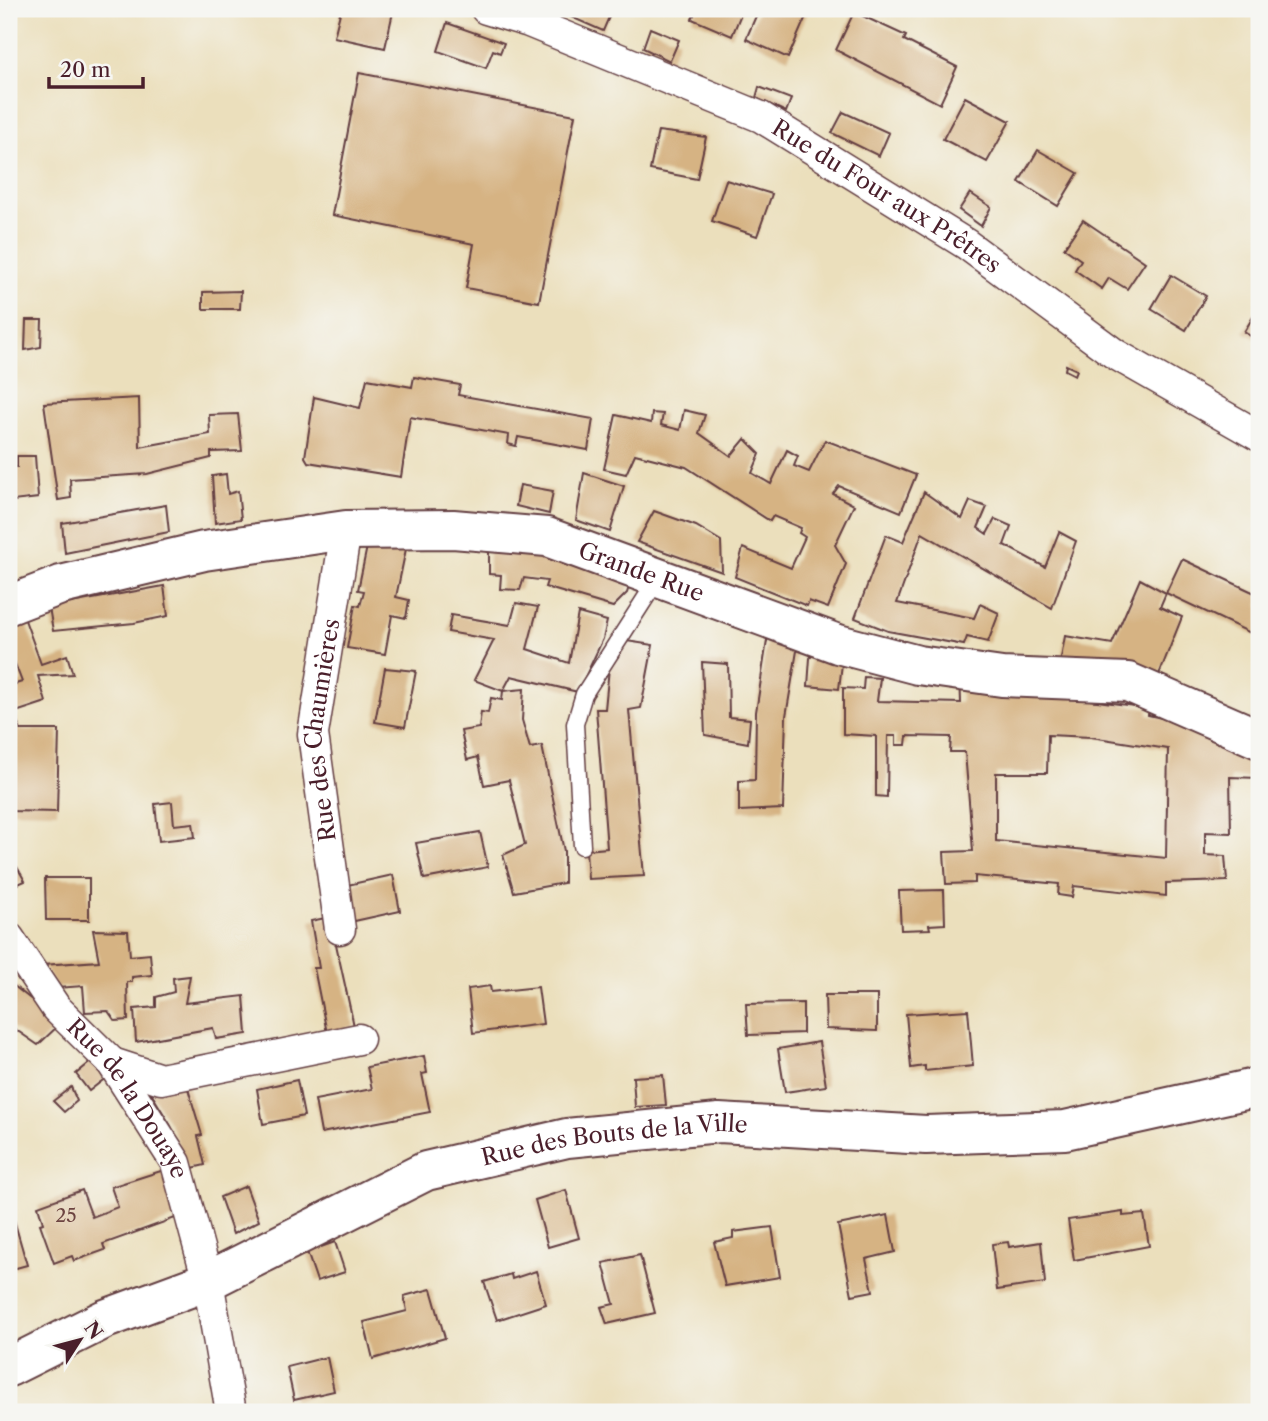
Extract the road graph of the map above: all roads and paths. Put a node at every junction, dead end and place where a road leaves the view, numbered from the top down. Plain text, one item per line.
1 (486, 9) edge
2 (1259, 436) edge
3 (346, 530) junction
4 (659, 577) junction
5 (9, 605) edge
6 (1259, 739) edge
7 (582, 846) dead end
8 (340, 929) dead end
9 (9, 938) edge
10 (359, 1039) dead end
11 (112, 1063) junction
12 (1259, 1087) edge
13 (208, 1281) junction
14 (9, 1367) edge
15 (231, 1412) edge

1 - 2 street, Rue du Four aux Prêtres
3 - 4 street, Grande Rue
3 - 5 street, Grande Rue
3 - 8 street, Rue des Chaumières
4 - 6 street, Grande Rue
4 - 7 lane
9 - 11 street, Rue de la Douaye
10 - 11 street
11 - 13 street, Rue de la Douaye
12 - 13 street, Rue des Bouts de la Ville
13 - 14 street, Rue des Bouts de la Ville
13 - 15 street, Rue de la Douaye

